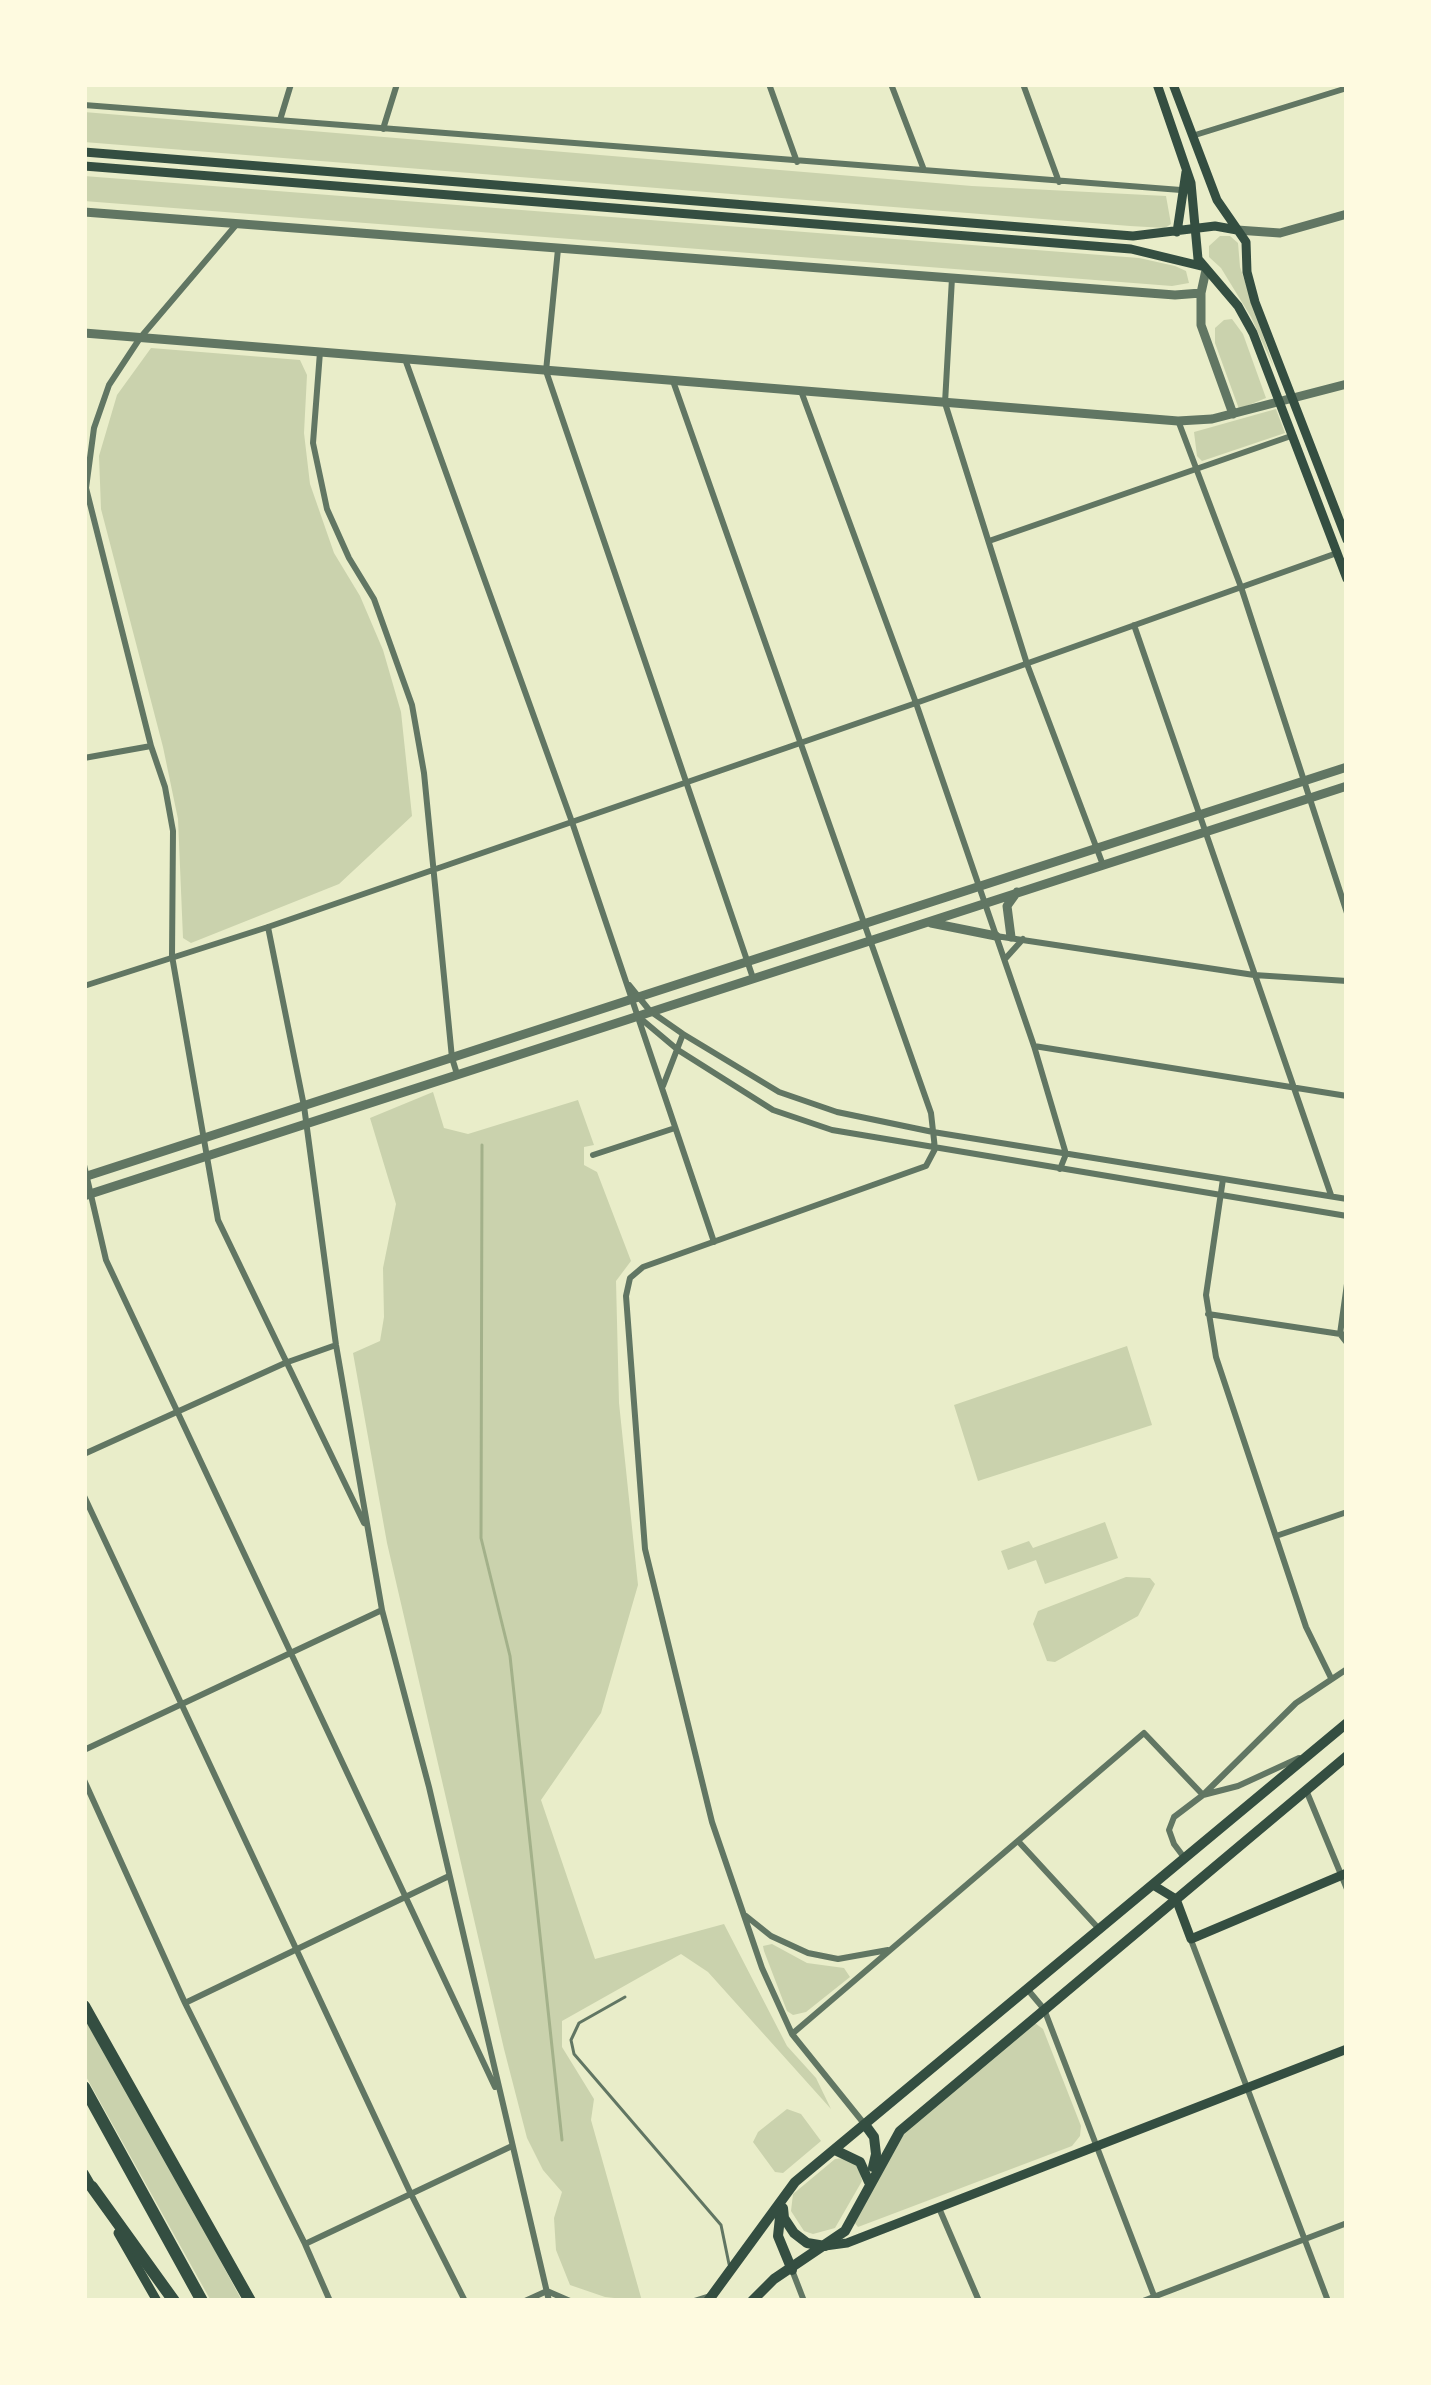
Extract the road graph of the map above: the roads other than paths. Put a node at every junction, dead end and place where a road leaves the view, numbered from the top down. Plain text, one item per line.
1 (291, 84) edge
2 (398, 84) edge
3 (769, 84) edge
4 (891, 84) edge
5 (1023, 84) edge
6 (1157, 84) edge
7 (1173, 84) edge
8 (1347, 88) edge
9 (84, 105) edge
10 (280, 120) junction
11 (383, 129) junction
12 (1192, 136) junction
13 (84, 152) edge
14 (797, 162) junction
15 (84, 166) edge
16 (1187, 168) junction
17 (924, 172) junction
18 (1060, 183) junction
19 (1181, 190) junction
20 (84, 212) edge
21 (1347, 214) edge
22 (236, 225) junction
23 (1194, 230) junction
24 (1237, 230) junction
25 (1177, 232) junction
26 (1132, 243) junction
27 (558, 249) junction
28 (1204, 268) junction
29 (952, 278) junction
30 (1201, 292) junction
31 (84, 333) edge
32 (140, 338) junction
33 (320, 352) junction
34 (405, 359) junction
35 (546, 370) junction
36 (673, 381) junction
37 (1347, 384) edge
38 (801, 391) junction
39 (1293, 398) junction
40 (945, 403) junction
41 (1279, 403) junction
42 (1233, 414) junction
43 (1178, 421) junction
44 (1292, 436) junction
45 (1196, 470) junction
46 (85, 488) edge
47 (988, 541) junction
48 (1347, 541) edge
49 (1337, 553) junction
50 (1347, 579) edge
51 (1240, 587) junction
52 (1134, 626) junction
53 (1027, 664) junction
54 (916, 704) junction
55 (803, 742) junction
56 (151, 746) junction
57 (84, 758) edge
58 (1347, 767) edge
59 (1302, 781) junction
60 (686, 782) junction
61 (1347, 786) edge
62 (1309, 799) junction
63 (1198, 815) junction
64 (572, 821) junction
65 (1205, 832) junction
66 (1095, 849) junction
67 (1103, 865) junction
68 (433, 869) junction
69 (980, 886) junction
70 (1017, 892) junction
71 (985, 903) junction
72 (1347, 913) edge
73 (926, 922) junction
74 (866, 923) junction
75 (268, 927) junction
76 (996, 936) junction
77 (1017, 938) junction
78 (872, 939) junction
79 (172, 956) junction
80 (1004, 960) junction
81 (748, 962) junction
82 (1254, 975) junction
83 (753, 978) junction
84 (1347, 981) edge
85 (84, 986) edge
86 (636, 998) junction
87 (650, 1011) junction
88 (637, 1015) junction
89 (682, 1034) junction
90 (513, 1038) junction
91 (1034, 1046) junction
92 (678, 1050) junction
93 (519, 1054) junction
94 (452, 1058) junction
95 (458, 1074) junction
96 (1296, 1088) junction
97 (662, 1090) junction
98 (1347, 1096) edge
99 (304, 1106) junction
100 (306, 1124) junction
101 (676, 1128) junction
102 (933, 1132) junction
103 (202, 1139) junction
104 (935, 1149) junction
105 (1066, 1154) junction
106 (593, 1155) dead end
107 (204, 1157) junction
108 (1084, 1157) junction
109 (1060, 1169) junction
110 (1081, 1172) junction
111 (85, 1173) edge
112 (1223, 1179) junction
113 (87, 1195) edge
114 (1220, 1195) junction
115 (1332, 1196) junction
116 (1347, 1198) edge
117 (1347, 1216) edge
118 (714, 1242) junction
119 (1347, 1284) edge
120 (1208, 1314) junction
121 (1345, 1338) edge
122 (336, 1345) junction
123 (285, 1363) junction
124 (178, 1412) junction
125 (84, 1454) edge
126 (84, 1496) edge
127 (1347, 1512) edge
128 (368, 1531) junction
129 (1276, 1536) junction
130 (382, 1610) junction
131 (292, 1653) junction
132 (1347, 1669) edge
133 (1330, 1678) junction
134 (184, 1705) junction
135 (1347, 1723) edge
136 (1317, 1748) junction
137 (84, 1750) edge
138 (1347, 1756) edge
139 (84, 1780) edge
140 (1306, 1790) junction
141 (1203, 1796) junction
142 (1018, 1841) junction
143 (1185, 1858) junction
144 (1344, 1874) edge
145 (449, 1876) junction
146 (1153, 1885) junction
147 (1347, 1889) edge
148 (404, 1898) junction
149 (1176, 1899) junction
150 (742, 1913) junction
151 (1100, 1930) junction
152 (1191, 1939) junction
153 (298, 1948) junction
154 (892, 1949) junction
155 (1066, 1958) junction
156 (1079, 1980) junction
157 (1028, 1990) junction
158 (625, 1997) dead end
159 (185, 2003) junction
160 (84, 2006) edge
161 (1044, 2009) junction
162 (999, 2014) junction
163 (1017, 2032) junction
164 (792, 2034) junction
165 (1347, 2049) edge
166 (84, 2086) edge
167 (1247, 2090) junction
168 (502, 2101) junction
169 (866, 2126) junction
170 (512, 2146) junction
171 (1099, 2147) junction
172 (837, 2151) junction
173 (84, 2174) edge
174 (869, 2182) junction
175 (92, 2187) junction
176 (410, 2192) junction
177 (783, 2198) junction
178 (939, 2208) junction
179 (1347, 2223) edge
180 (1306, 2240) junction
181 (305, 2244) junction
182 (824, 2246) junction
183 (792, 2270) junction
184 (730, 2275) junction
185 (547, 2291) junction
186 (711, 2298) edge
187 (1155, 2299) edge
188 (157, 2301) edge
189 (174, 2301) edge
190 (202, 2301) edge
191 (253, 2301) edge
192 (329, 2301) edge
193 (464, 2301) edge
194 (525, 2301) edge
195 (548, 2301) edge
196 (570, 2301) edge
197 (694, 2301) edge
198 (752, 2301) edge
199 (804, 2301) edge
200 (979, 2301) edge
201 (1143, 2301) edge
202 (1328, 2301) edge

1 - 10 street
2 - 11 street
3 - 14 street
4 - 17 street
5 - 18 street
6 - 16 main road
7 - 12 main road
8 - 12 street
9 - 10 street
10 - 11 street
11 - 14 street
12 - 24 main road
13 - 26 main road
14 - 17 street
15 - 26 main road
16 - 19 main road
16 - 23 main road
17 - 18 street
18 - 19 street
19 - 25 main road
20 - 22 street
21 - 24 street
22 - 27 street
22 - 32 street
23 - 24 main road
23 - 25 main road
23 - 28 main road
24 - 39 main road
25 - 26 main road
26 - 28 main road
27 - 29 street
27 - 35 street
28 - 30 street
28 - 41 main road
29 - 30 street
29 - 40 street
30 - 42 street
31 - 32 street
32 - 33 street
32 - 46 street
33 - 34 street
33 - 68 street
34 - 35 street
34 - 64 street
35 - 36 street
35 - 60 street
36 - 38 street
36 - 55 street
37 - 39 street
38 - 40 street
38 - 54 street
39 - 41 street
39 - 48 main road
40 - 43 street
40 - 47 street
41 - 42 street
41 - 44 main road
42 - 43 street
43 - 45 street
44 - 45 street
44 - 49 main road
45 - 47 street
45 - 51 street
46 - 56 street
47 - 53 street
49 - 50 main road
49 - 51 street
51 - 52 street
51 - 59 street
52 - 53 street
52 - 63 street
53 - 54 street
53 - 66 street
54 - 55 street
54 - 69 street
55 - 60 street
55 - 74 street
56 - 57 street
56 - 79 street
58 - 59 street
59 - 62 street
59 - 63 street
60 - 64 street
60 - 81 street
61 - 62 street
62 - 65 street
62 - 72 street
63 - 65 street
63 - 66 street
64 - 68 street
64 - 86 street
65 - 67 street
65 - 82 street
66 - 67 street
66 - 69 street
67 - 70 street
68 - 75 street
68 - 94 street
69 - 71 street
69 - 74 street
70 - 71 street
70 - 77 street
71 - 73 street
71 - 76 street
73 - 76 street
73 - 78 street
74 - 78 street
74 - 81 street
75 - 79 street
75 - 99 street
76 - 77 street
76 - 80 street
77 - 80 street
77 - 82 street
78 - 83 street
78 - 102 street
79 - 85 street
79 - 103 street
80 - 91 street
81 - 83 street
81 - 86 street
82 - 84 street
82 - 96 street
83 - 87 street
86 - 87 street
86 - 88 street
86 - 90 street
87 - 88 street
87 - 89 street
88 - 92 street
88 - 93 street
88 - 97 street
89 - 92 street
89 - 102 street
90 - 93 street
90 - 94 street
91 - 96 street
91 - 105 street
92 - 97 street
92 - 104 street
93 - 95 street
94 - 95 street
94 - 99 street
95 - 100 street
96 - 98 street
96 - 115 street
97 - 101 street
99 - 100 street
99 - 103 street
100 - 107 street
100 - 122 street
101 - 106 street
101 - 118 street
102 - 104 street
102 - 105 street
103 - 107 street
103 - 111 street
104 - 109 street
104 - 118 street
105 - 108 street
105 - 109 street
107 - 113 street
107 - 123 street
108 - 110 street
108 - 112 street
109 - 110 street
110 - 114 street
111 - 113 street
112 - 114 street
112 - 115 street
113 - 124 street
114 - 117 street
114 - 120 street
115 - 116 street
118 - 150 street
119 - 121 street
120 - 121 street
120 - 129 street
122 - 123 street
122 - 128 street
123 - 124 street
123 - 128 street
124 - 125 street
124 - 131 street
126 - 134 street
127 - 129 street
128 - 130 street
129 - 133 street
130 - 131 street
130 - 145 street
131 - 134 street
131 - 148 street
132 - 133 street
133 - 141 street
134 - 137 street
134 - 153 street
135 - 136 main road
136 - 141 street
136 - 143 main road
138 - 140 main road
139 - 159 street
140 - 144 street
140 - 149 main road
141 - 142 street
141 - 143 street
142 - 151 street
142 - 154 street
143 - 146 main road
144 - 147 street
144 - 152 main road
145 - 148 street
145 - 168 street
146 - 149 main road
146 - 151 main road
148 - 153 street
148 - 168 street
149 - 152 main road
149 - 156 main road
150 - 154 street
150 - 164 street
151 - 155 main road
152 - 167 street
153 - 159 street
153 - 176 street
154 - 164 street
155 - 156 main road
155 - 157 main road
156 - 161 main road
157 - 161 street
157 - 162 main road
158 - 184 lane
159 - 181 street
160 - 191 highway
161 - 163 main road
161 - 171 street
162 - 163 main road
162 - 169 main road
163 - 174 main road
164 - 169 street
165 - 167 main road
166 - 190 highway
167 - 171 main road
167 - 180 street
168 - 170 street
169 - 172 main road
169 - 174 main road
170 - 176 street
170 - 185 street
171 - 178 main road
171 - 187 street
172 - 174 main road
172 - 177 main road
173 - 175 main road
174 - 182 main road
175 - 188 main road
175 - 189 highway
176 - 181 street
176 - 193 street
177 - 182 main road
177 - 183 main road
177 - 184 main road
178 - 182 main road
178 - 200 street
179 - 180 street
180 - 187 street
180 - 202 street
181 - 192 street
182 - 183 main road
183 - 198 main road
183 - 199 street
184 - 186 main road
185 - 194 street
185 - 195 street
185 - 196 street
186 - 197 street
187 - 201 street

